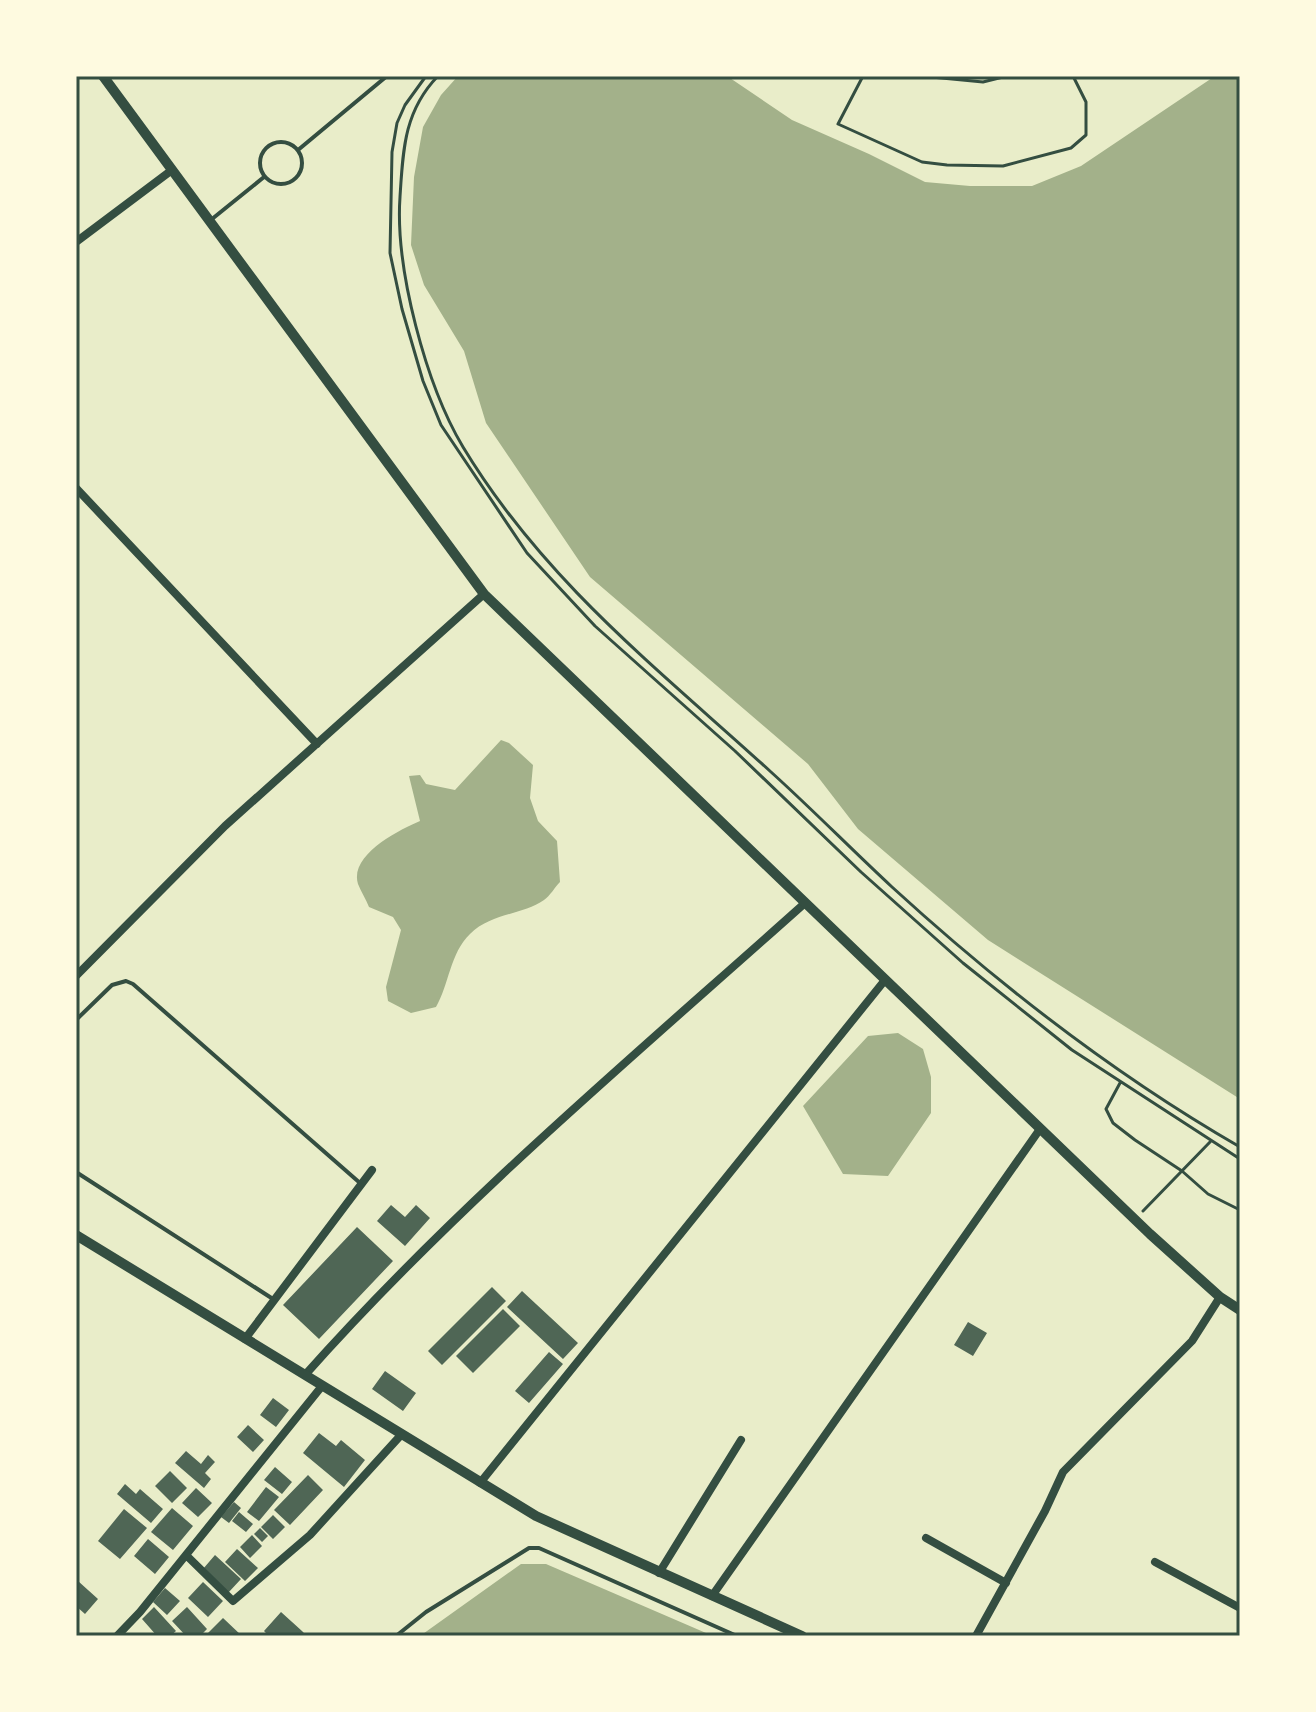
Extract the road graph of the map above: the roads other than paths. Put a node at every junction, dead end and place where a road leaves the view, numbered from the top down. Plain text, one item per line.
1 (103, 76) edge
2 (387, 76) edge
3 (298, 150) junction
4 (172, 170) junction
5 (265, 176) junction
6 (210, 221) junction
7 (76, 242) edge
8 (76, 488) edge
9 (484, 594) junction
10 (317, 744) junction
11 (805, 903) junction
12 (76, 976) edge
13 (885, 980) junction
14 (76, 1020) edge
15 (1040, 1129) junction
16 (372, 1170) dead end
17 (76, 1172) edge
18 (362, 1185) junction
19 (76, 1235) edge
20 (1220, 1297) junction
21 (275, 1300) junction
22 (1240, 1310) edge
23 (245, 1339) junction
24 (305, 1375) junction
25 (322, 1386) junction
26 (401, 1435) junction
27 (741, 1440) dead end
28 (480, 1483) junction
29 (926, 1538) dead end
30 (186, 1555) junction
31 (1155, 1562) dead end
32 (659, 1573) junction
33 (1006, 1583) junction
34 (712, 1596) junction
35 (1240, 1608) edge
36 (117, 1636) edge
37 (396, 1636) edge
38 (737, 1636) edge
39 (802, 1636) edge
40 (976, 1636) edge

1 - 4 street
2 - 3 lane
3 - 5 lane
3 - 5 lane
4 - 6 street
4 - 7 street
5 - 6 lane
6 - 9 street
8 - 10 street
9 - 10 street
9 - 11 street
10 - 12 street
11 - 13 street
11 - 24 street
13 - 15 street
13 - 28 street
14 - 18 lane
15 - 20 street
15 - 34 street
16 - 18 street
17 - 21 lane
18 - 21 street
19 - 23 street
20 - 22 street
20 - 33 street
21 - 23 street
23 - 24 street
24 - 25 street
25 - 26 street
25 - 30 street
26 - 28 street
26 - 30 street
27 - 32 street
28 - 32 street
29 - 33 street
30 - 36 street
31 - 35 street
32 - 34 street
33 - 40 street
34 - 39 street
37 - 38 lane

